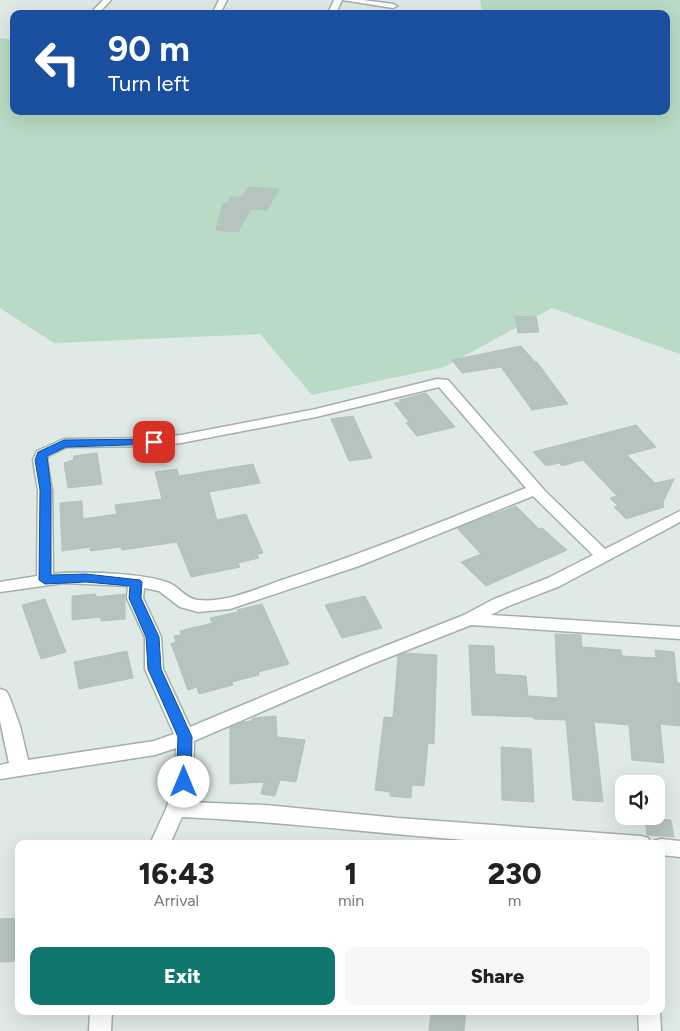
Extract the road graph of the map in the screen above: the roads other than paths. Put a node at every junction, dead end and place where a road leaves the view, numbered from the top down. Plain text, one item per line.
1 (107, 0) edge
2 (345, 0) edge
3 (393, 6) dead end
4 (98, 10) edge
5 (535, 490) junction
6 (680, 516) edge
7 (603, 556) junction
8 (45, 580) junction
9 (136, 582) junction
10 (0, 587) edge
11 (470, 619) junction
12 (680, 633) edge
13 (0, 696) edge
14 (185, 737) junction
15 (20, 769) junction
16 (0, 772) edge
17 (176, 809) junction
18 (162, 840) edge
19 (584, 840) edge
20 (665, 847) edge
21 (680, 849) edge
22 (101, 1015) edge
23 (649, 1015) edge
24 (100, 1031) edge
25 (650, 1031) edge

1 - 4 street
2 - 3 street
5 - 7 street
5 - 8 street
5 - 9 street
6 - 7 street
7 - 11 street
8 - 9 street
8 - 10 street
9 - 14 street
11 - 12 street
11 - 14 street
13 - 15 street
14 - 15 street
14 - 17 street
15 - 16 street
17 - 18 street
17 - 19 street
20 - 21 street
22 - 24 street
23 - 25 street

